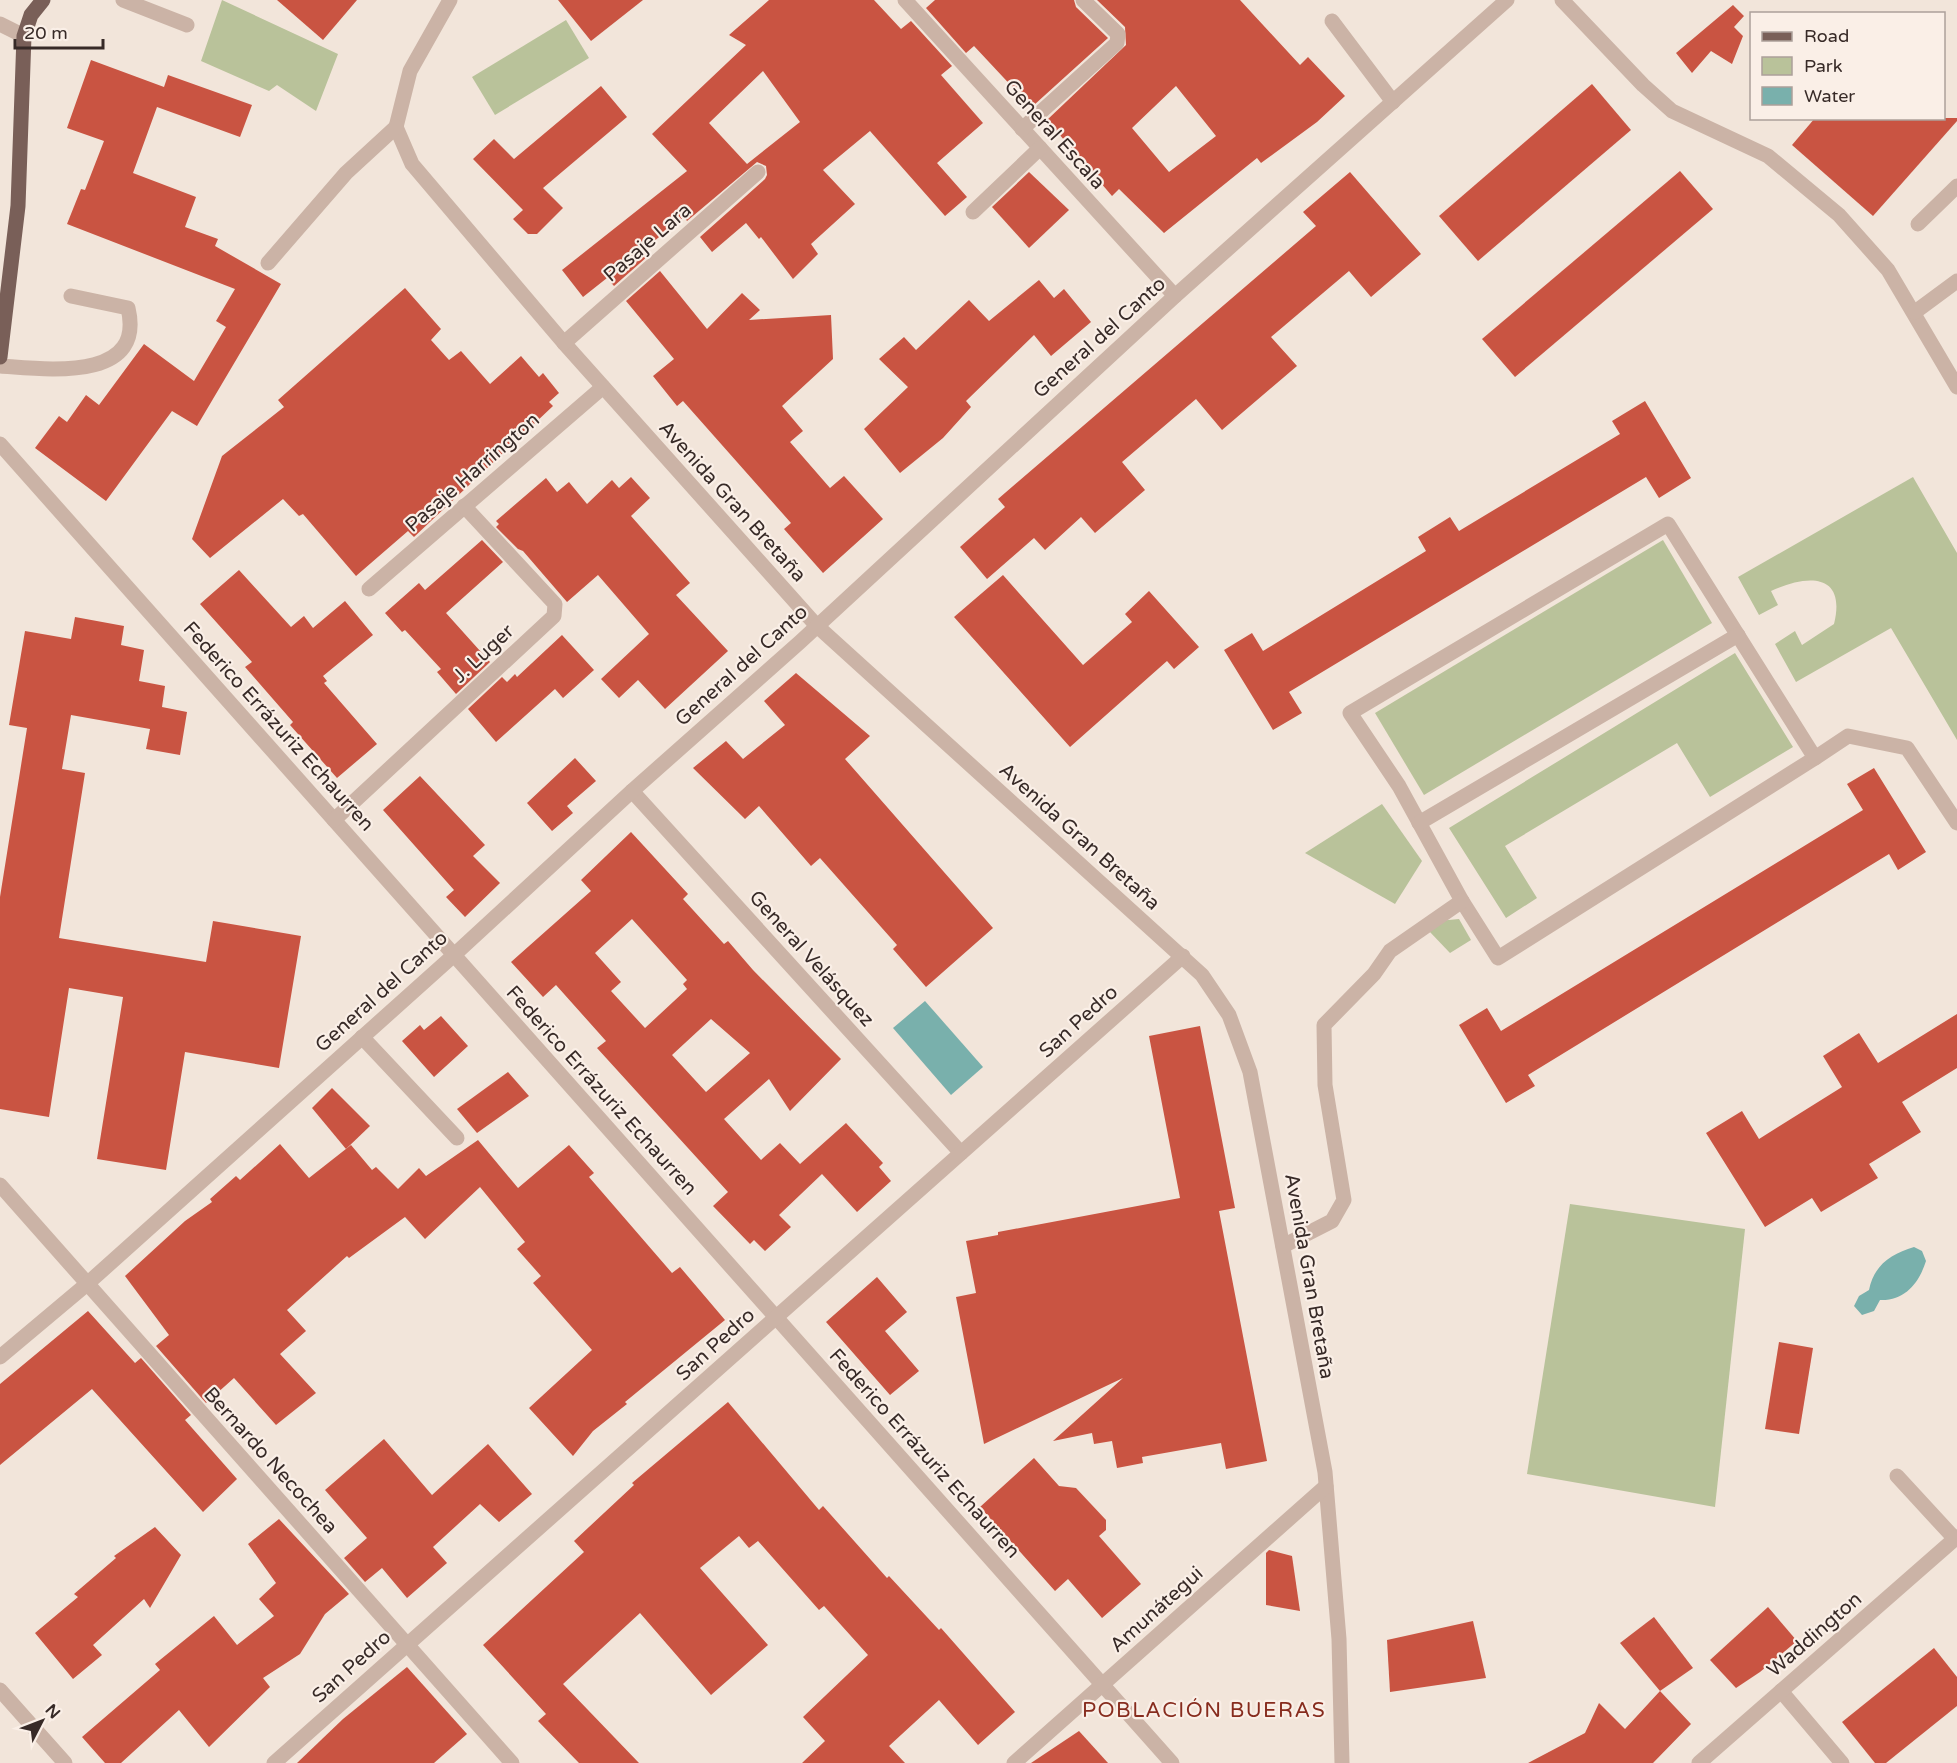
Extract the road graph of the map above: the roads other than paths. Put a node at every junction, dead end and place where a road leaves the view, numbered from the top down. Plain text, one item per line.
1 (43, 0) edge
2 (123, 0) edge
3 (450, 0) edge
4 (905, 0) edge
5 (1083, 0) edge
6 (1507, 0) edge
7 (1562, 0) edge
8 (1332, 21) dead end
9 (0, 24) edge
10 (187, 25) dead end
11 (24, 36) junction
12 (1393, 102) junction
13 (396, 127) junction
14 (1022, 129) junction
15 (1040, 148) junction
16 (758, 172) dead end
17 (1957, 186) edge
18 (973, 212) dead end
19 (1918, 224) dead end
20 (267, 263) dead end
21 (1957, 281) edge
22 (71, 296) dead end
23 (1175, 296) junction
24 (1915, 312) junction
25 (564, 344) junction
26 (0, 357) edge
27 (0, 366) edge
28 (603, 387) junction
29 (1957, 387) edge
30 (0, 444) edge
31 (464, 506) junction
32 (369, 589) dead end
33 (816, 625) junction
34 (1738, 635) junction
35 (1815, 758) junction
36 (632, 791) junction
37 (334, 820) junction
38 (1419, 823) junction
39 (1957, 823) edge
40 (1461, 901) junction
41 (454, 955) junction
42 (1183, 956) junction
43 (362, 1037) junction
44 (457, 1138) dead end
45 (961, 1153) junction
46 (0, 1185) edge
47 (1283, 1246) junction
48 (87, 1284) junction
49 (776, 1317) junction
50 (0, 1357) edge
51 (1897, 1476) dead end
52 (1326, 1486) junction
53 (1956, 1538) edge
54 (407, 1645) junction
55 (1102, 1684) junction
56 (0, 1690) edge
57 (1781, 1690) junction
58 (65, 1763) edge
59 (274, 1763) edge
60 (512, 1763) edge
61 (1014, 1763) edge
62 (1172, 1763) edge
63 (1342, 1763) edge
64 (1700, 1763) edge
65 (1842, 1763) edge

1 - 11 main road
2 - 10 street
3 - 13 street
4 - 14 street, General Escala
5 - 14 street
6 - 12 street, General del Canto
7 - 24 street
8 - 12 street
9 - 11 street
11 - 26 main road
12 - 23 street, General del Canto
13 - 20 street
13 - 25 street, Avenida Gran Bretaña
14 - 15 street, General Escala
15 - 18 street
15 - 23 street, General Escala
16 - 25 street, Pasaje Lara
17 - 19 street
21 - 24 street
22 - 27 street
23 - 33 street, General del Canto
24 - 29 street
25 - 28 street, Avenida Gran Bretaña
28 - 31 street, Pasaje Harrington
28 - 33 street, Avenida Gran Bretaña
30 - 37 street, Federico Errázuriz Echaurren
31 - 32 street, Pasaje Harrington
31 - 37 street, J. Luger
33 - 36 street, General del Canto
33 - 42 street, Avenida Gran Bretaña
34 - 35 street
34 - 38 street
34 - 38 street
35 - 39 street
35 - 40 street
36 - 41 street, General del Canto
36 - 45 street, General Velásquez
37 - 41 street, Federico Errázuriz Echaurren
38 - 40 street
40 - 47 street
41 - 43 street, General del Canto
41 - 49 street, Federico Errázuriz Echaurren
42 - 45 street, San Pedro
42 - 47 street, Avenida Gran Bretaña
43 - 44 street
43 - 48 street, General del Canto
45 - 49 street, San Pedro
46 - 48 street, Bernardo Necochea
47 - 52 street, Avenida Gran Bretaña
48 - 50 street, General del Canto
48 - 54 street, Bernardo Necochea
49 - 54 street, San Pedro
49 - 55 street, Federico Errázuriz Echaurren
51 - 53 street
52 - 55 street, Amunátegui
52 - 63 street, Avenida Gran Bretaña
53 - 57 street, Waddington
54 - 59 street, San Pedro
54 - 60 street, Bernardo Necochea
55 - 61 street, Amunátegui
55 - 62 street, Federico Errázuriz Echaurren
56 - 58 street
57 - 64 street, Waddington
57 - 65 street

